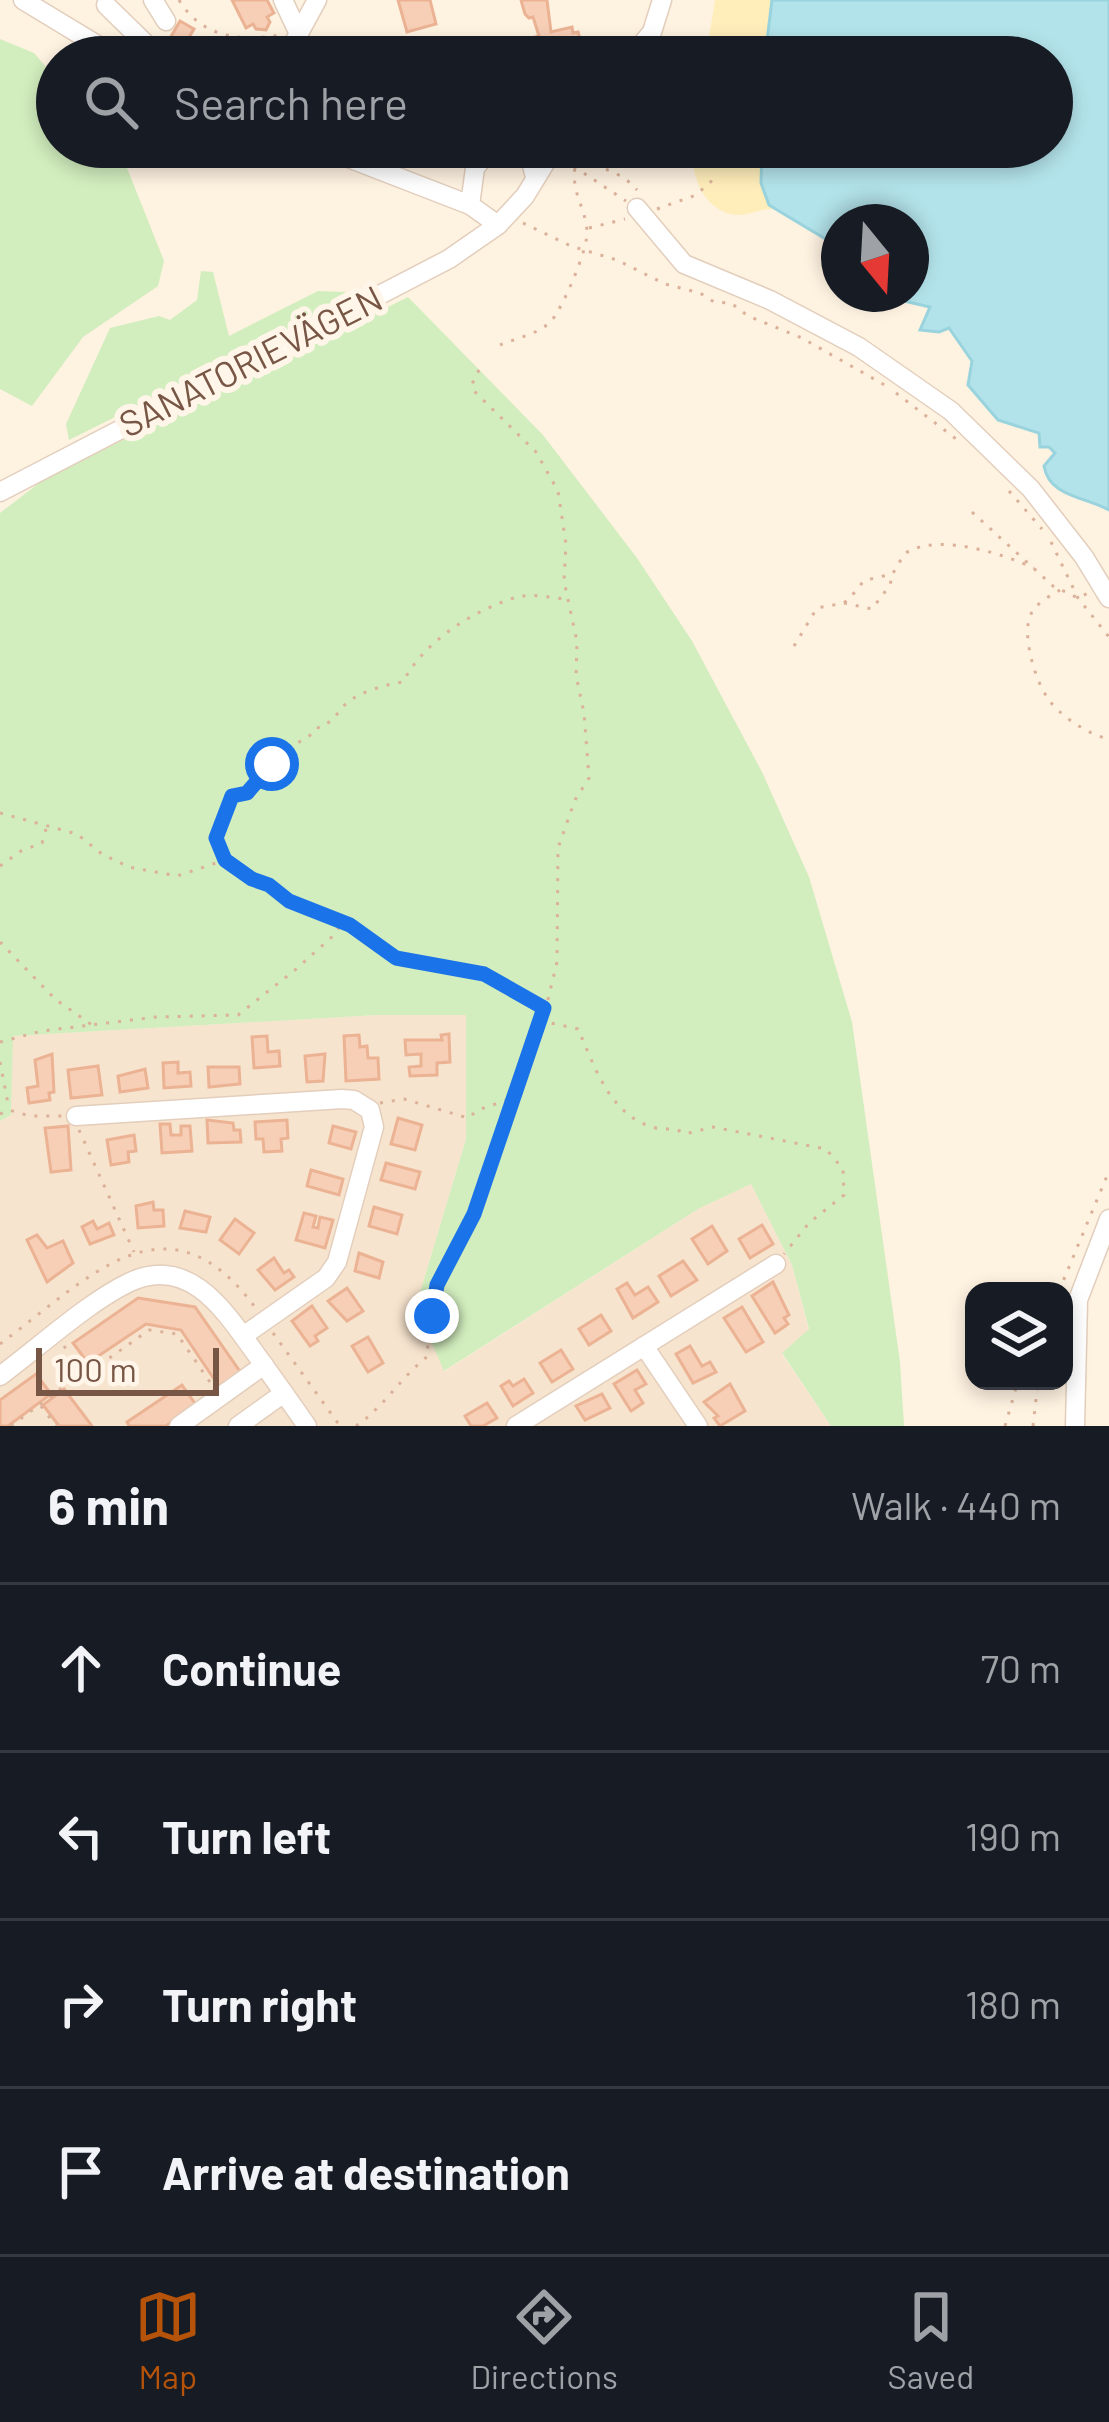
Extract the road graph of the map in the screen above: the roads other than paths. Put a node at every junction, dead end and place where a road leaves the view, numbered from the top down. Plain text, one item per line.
1 (23, 0) edge
2 (153, 0) edge
3 (284, 0) edge
4 (316, 0) edge
5 (662, 0) edge
6 (109, 3) edge
7 (166, 21) dead end
8 (298, 34) joint
9 (80, 36) joint
10 (139, 36) edge
11 (649, 36) edge
12 (374, 168) edge
13 (476, 168) edge
14 (532, 168) edge
15 (542, 168) edge
16 (536, 177) junction
17 (470, 205) junction
18 (639, 210) road end
19 (503, 220) junction
20 (0, 492) edge
21 (1105, 591) edge
22 (76, 1116) road end
23 (1109, 1219) edge
24 (776, 1264) road end
25 (243, 1336) junction
26 (644, 1346) junction
27 (264, 1365) junction
28 (0, 1376) edge
29 (284, 1394) junction
30 (178, 1426) edge
31 (238, 1426) edge
32 (307, 1426) edge
33 (516, 1426) edge
34 (698, 1426) edge
35 (1075, 1426) edge

1 - 9 street
2 - 7 street
3 - 8 street
4 - 8 street
5 - 11 street
6 - 9 street
6 - 10 street
12 - 17 street
13 - 17 street
14 - 16 street
15 - 16 street, SANATORIEVÄGEN
16 - 19 street, SANATORIEVÄGEN
17 - 19 street
18 - 21 street
19 - 20 street, SANATORIEVÄGEN
22 - 25 street
23 - 35 street
24 - 26 street
25 - 27 street
25 - 28 street
26 - 33 street
26 - 34 street
27 - 29 street
27 - 30 street
29 - 31 street
29 - 32 street

